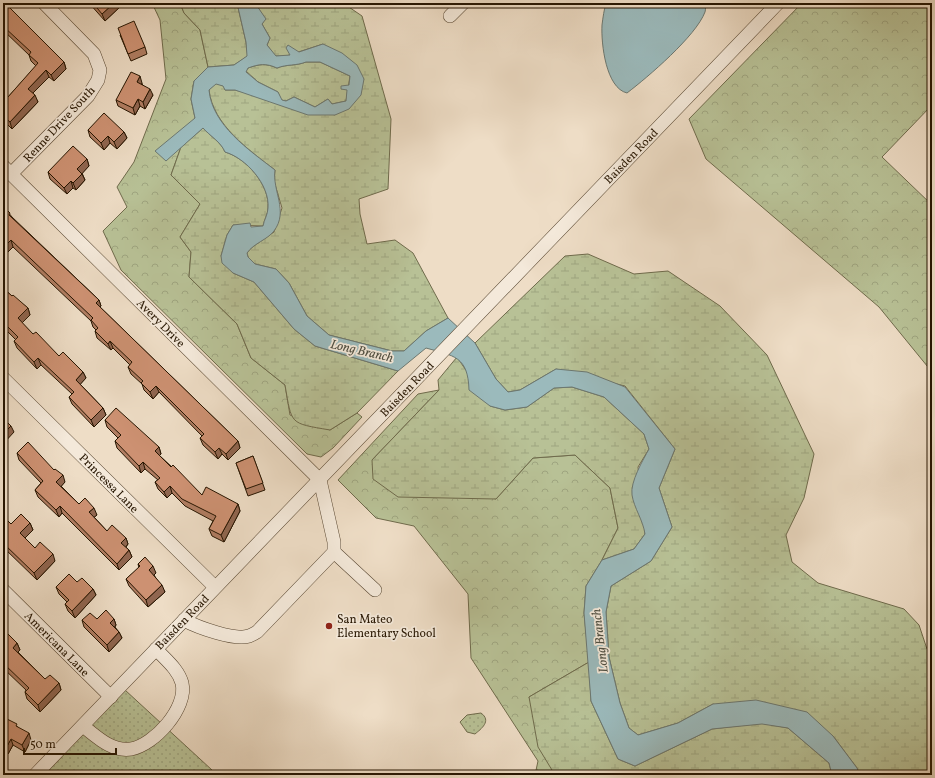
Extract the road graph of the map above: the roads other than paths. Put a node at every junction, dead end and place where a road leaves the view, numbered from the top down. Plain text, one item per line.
1 (44, 3) edge
2 (463, 3) edge
3 (778, 3) edge
4 (450, 16) dead end
5 (7, 170) edge
6 (3, 378) edge
7 (320, 480) junction
8 (334, 552) junction
9 (215, 588) junction
10 (3, 590) edge
11 (375, 590) dead end
12 (184, 620) junction
13 (156, 649) junction
14 (111, 697) junction
15 (83, 726) junction
16 (35, 775) edge

1 - 5 street, Renne Drive South
2 - 4 street
3 - 7 street, Baisden Road
5 - 7 street, Avery Drive
6 - 9 street, Princessa Lane
7 - 8 street
7 - 9 street, Baisden Road
8 - 11 street
8 - 12 street
9 - 12 street, Baisden Road
10 - 14 street, Americana Lane
12 - 13 street, Baisden Road
13 - 14 street, Baisden Road
13 - 15 street
14 - 15 street, Baisden Road
15 - 16 street, Baisden Road

